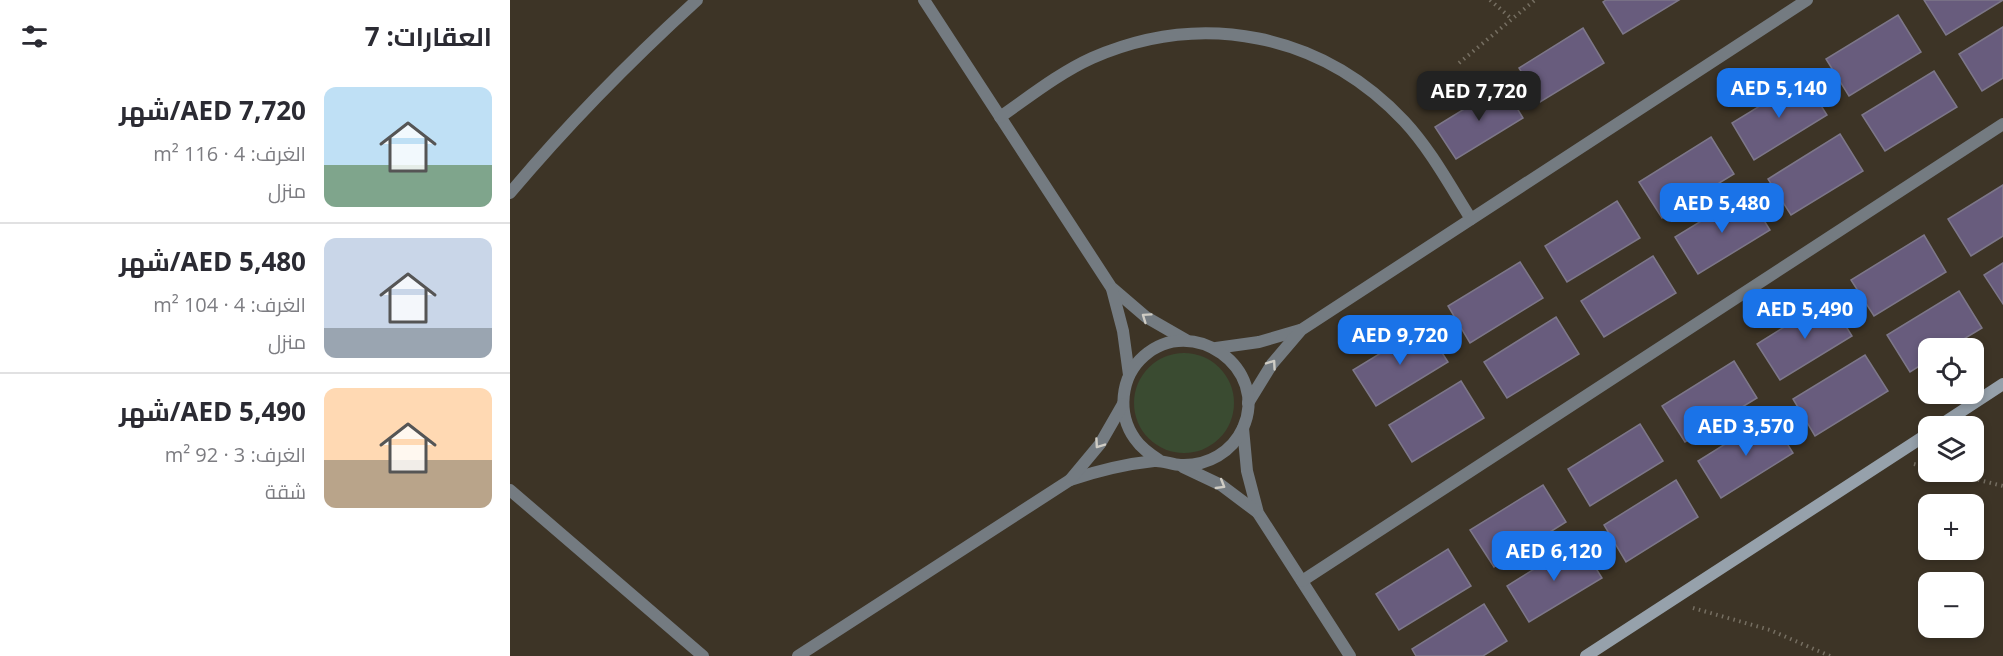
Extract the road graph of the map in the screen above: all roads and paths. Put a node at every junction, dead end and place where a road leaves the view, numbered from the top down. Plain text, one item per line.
1 (697, 0) edge
2 (924, 0) edge
3 (1490, 0) edge
4 (1535, 0) edge
5 (1807, 0) edge
6 (1512, 19) junction
7 (1459, 63) dead end
8 (1000, 117) junction
9 (2003, 124) edge
10 (510, 193) edge
11 (1471, 219) junction
12 (1112, 287) junction
13 (1301, 330) junction
14 (1186, 340) junction
15 (1216, 348) junction
16 (1129, 375) junction
17 (2003, 384) edge
18 (1248, 403) junction
19 (1123, 404) junction
20 (1954, 416) edge
21 (1243, 428) junction
22 (1918, 440) edge
23 (1159, 460) junction
24 (1179, 465) junction
25 (1070, 480) junction
26 (1984, 481) edge
27 (2003, 486) edge
28 (510, 490) edge
29 (1258, 513) junction
30 (1302, 581) junction
31 (1670, 602) junction
32 (703, 656) edge
33 (798, 656) edge
34 (1350, 656) edge
35 (1586, 656) edge
36 (1830, 656) edge

1 - 10 street
2 - 8 street
3 - 6 path
4 - 6 path
5 - 11 street
6 - 7 path
8 - 11 street
8 - 12 street
9 - 30 street
11 - 13 street
14 -> 12 street
12 - 16 street
13 - 15 street
18 -> 13 street
14 - 15 street
14 - 16 street
15 - 18 street
16 - 19 street
17 - 20 street
18 - 21 street
19 - 23 street
19 -> 25 street
21 - 24 street
21 - 29 street
22 - 31 street
23 - 24 street
23 - 25 street
24 -> 29 street
25 - 33 street
26 - 27 path
28 - 32 street
29 - 30 street
30 - 34 street
31 - 35 street
31 - 36 path

